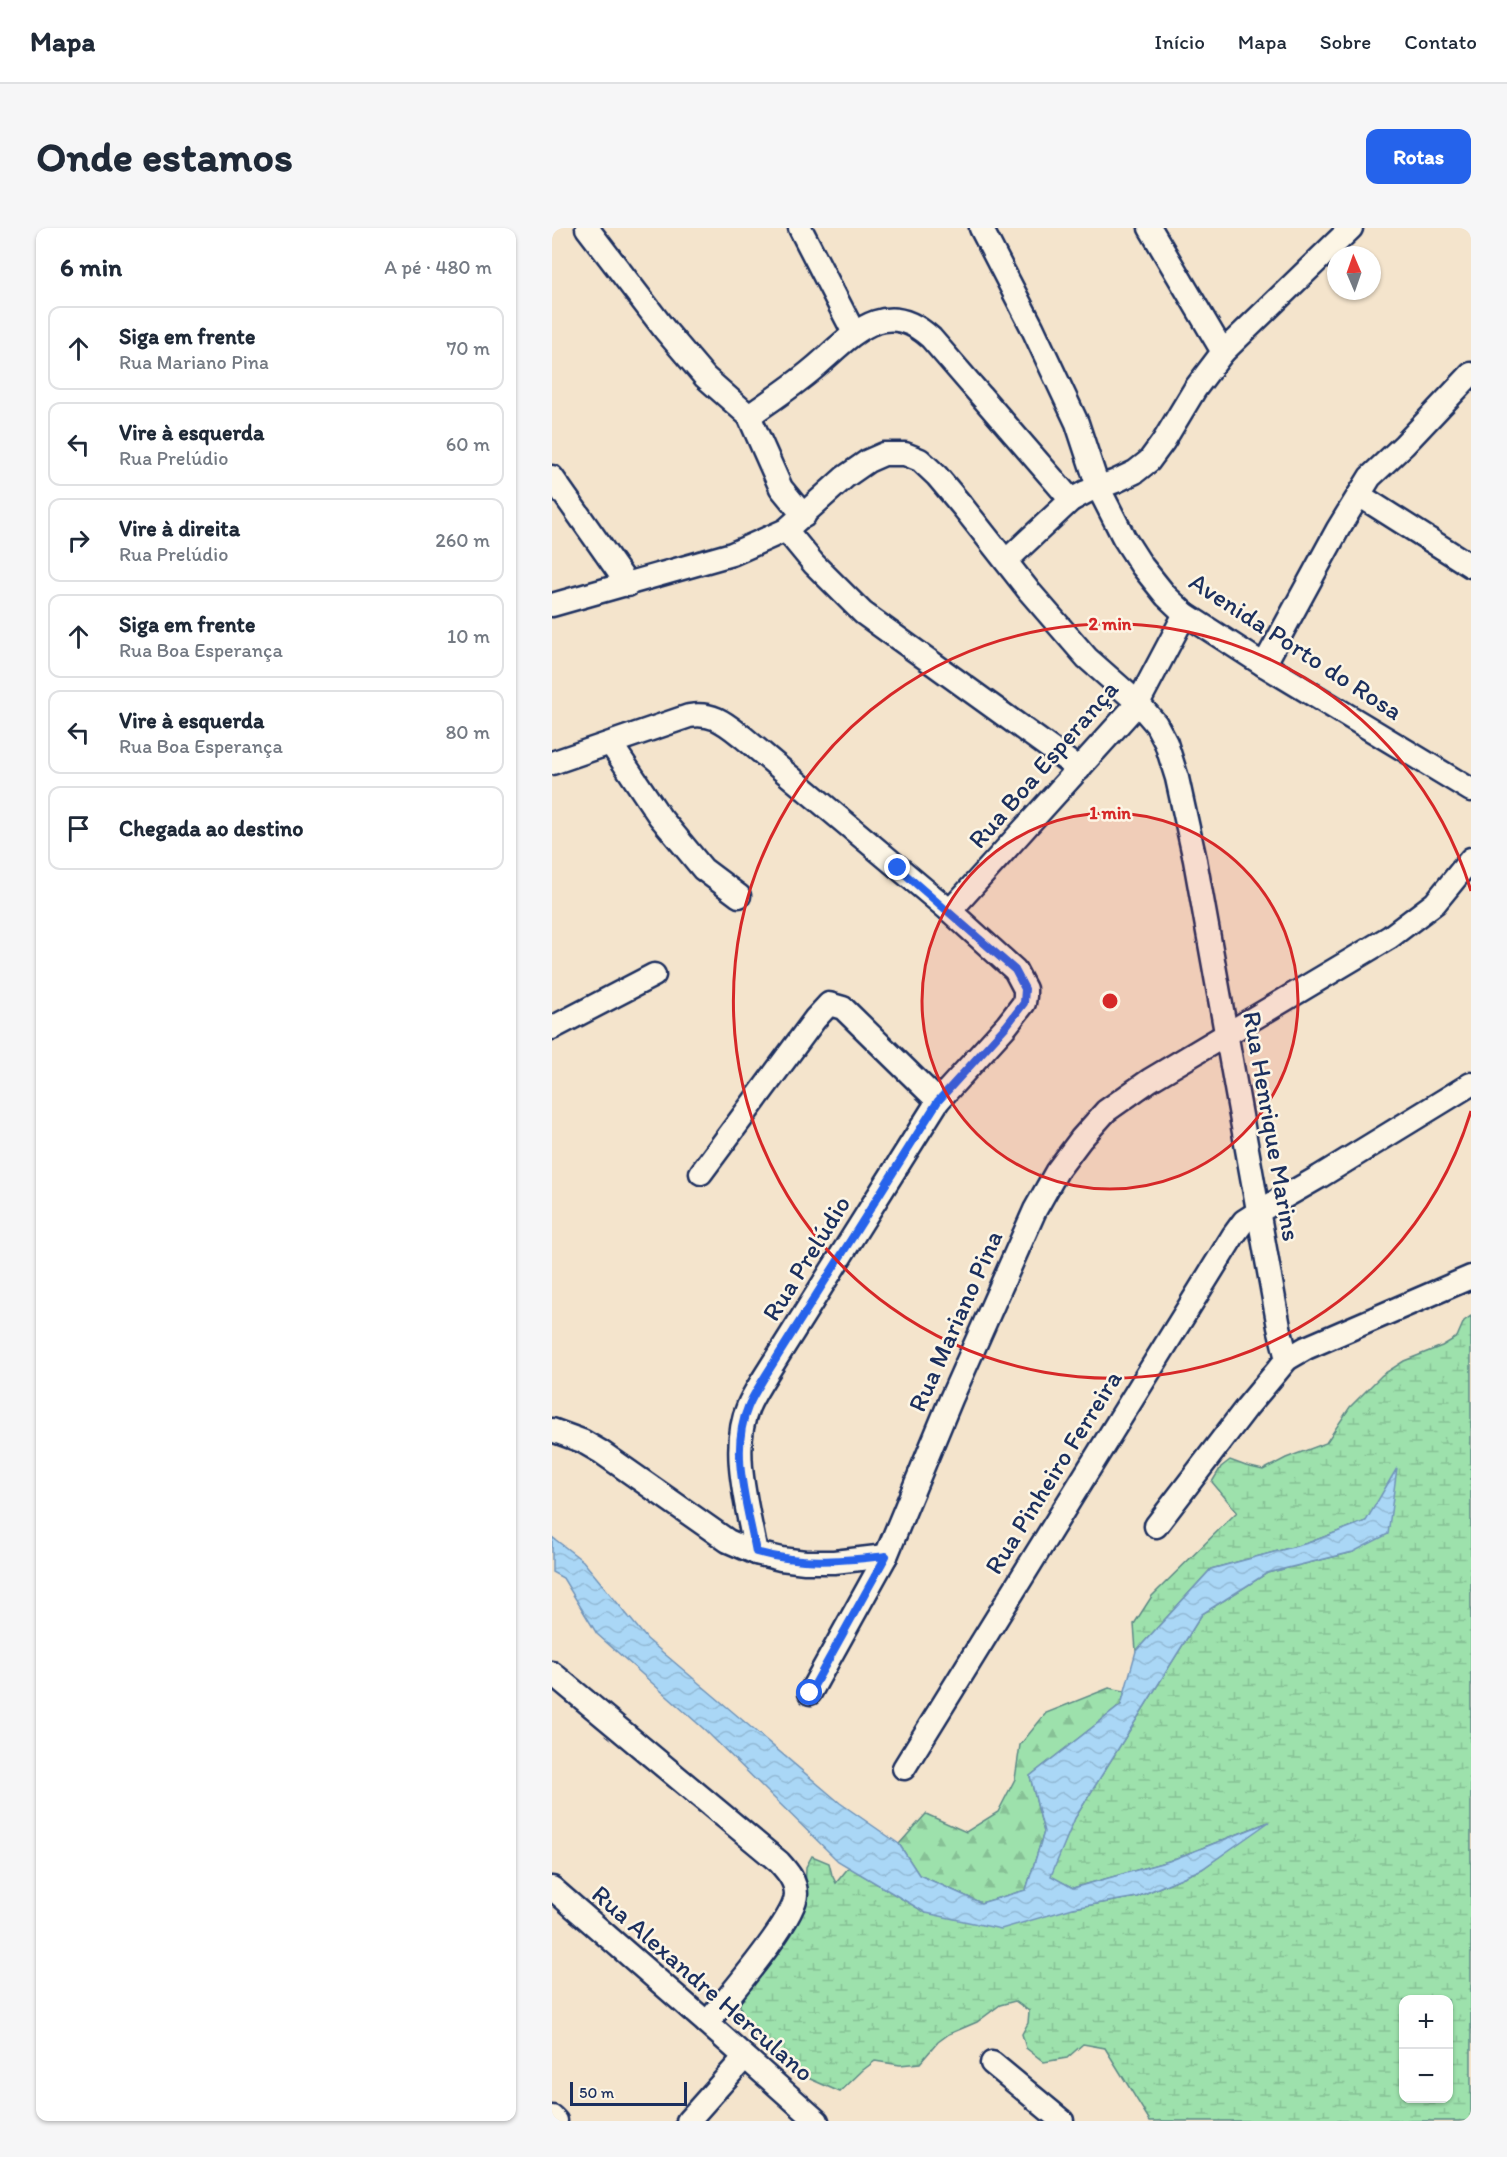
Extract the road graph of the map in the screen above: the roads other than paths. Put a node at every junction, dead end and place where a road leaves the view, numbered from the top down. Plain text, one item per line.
1 (587, 228) edge
2 (800, 228) edge
3 (981, 228) edge
4 (1150, 228) edge
5 (1351, 228) edge
6 (1328, 236) edge
7 (854, 333) junction
8 (1223, 352) junction
9 (1471, 375) edge
10 (748, 416) junction
11 (552, 477) edge
12 (1098, 487) junction
13 (1359, 495) junction
14 (1071, 500) junction
15 (795, 523) junction
16 (1006, 561) junction
17 (1471, 566) edge
18 (628, 585) junction
19 (552, 605) edge
20 (1185, 614) junction
21 (1264, 665) junction
22 (1138, 703) junction
23 (611, 744) junction
24 (552, 763) edge
25 (1078, 769) junction
26 (1471, 790) edge
27 (1471, 859) edge
28 (739, 896) dead end
29 (950, 911) junction
30 (654, 975) dead end
31 (552, 1028) edge
32 (1227, 1036) junction
33 (1471, 1084) edge
34 (938, 1101) junction
35 (701, 1173) dead end
36 (1258, 1212) junction
37 (1471, 1277) edge
38 (1287, 1359) junction
39 (552, 1430) edge
40 (1156, 1526) dead end
41 (756, 1552) junction
42 (886, 1556) junction
43 (552, 1673) edge
44 (810, 1693) dead end
45 (904, 1768) dead end
46 (552, 1888) edge
47 (707, 2023) junction
48 (744, 2058) junction
49 (992, 2063) dead end
50 (552, 2117) edge
51 (556, 2121) edge
52 (688, 2121) edge
53 (816, 2121) edge
54 (1062, 2121) edge

1 - 10 street
2 - 7 street
3 - 12 street, Avenida Porto do Rosa
4 - 8 street
5 - 6 street
6 - 8 street
7 - 10 street
7 - 14 street
8 - 12 street
9 - 13 street
10 - 15 street
11 - 18 street
12 - 14 street
12 - 20 street, Avenida Porto do Rosa
13 - 17 street
13 - 21 street
14 - 16 street
15 - 16 street, Rua Henrique Marins
15 - 18 street, Rua Henrique Marins
15 - 25 street
16 - 22 street, Rua Henrique Marins
18 - 19 street, Rua Henrique Marins
20 - 21 street, Avenida Porto do Rosa
20 - 22 street, Rua Boa Esperança
21 - 26 street, Avenida Porto do Rosa
22 - 25 street, Rua Boa Esperança
22 - 32 street, Rua Henrique Marins
23 - 24 street
23 - 28 street
23 - 29 street
25 - 29 street, Rua Boa Esperança
27 - 32 street, Rua Mariano Pina
29 - 34 street, Rua Prelúdio
30 - 31 street
32 - 36 street, Rua Henrique Marins
32 - 42 street, Rua Mariano Pina
33 - 36 street, Rua Pinheiro Ferreira
34 - 35 street
34 - 41 street, Rua Prelúdio
36 - 38 street, Rua Henrique Marins
36 - 45 street, Rua Pinheiro Ferreira
37 - 38 street
38 - 40 street
39 - 41 street
41 - 42 street
42 - 44 street, Rua Mariano Pina
43 - 47 street
46 - 47 street, Rua Alexandre Herculano
47 - 48 street, Rua Alexandre Herculano
48 - 52 street
48 - 53 street, Rua Alexandre Herculano
49 - 54 street
50 - 51 street

